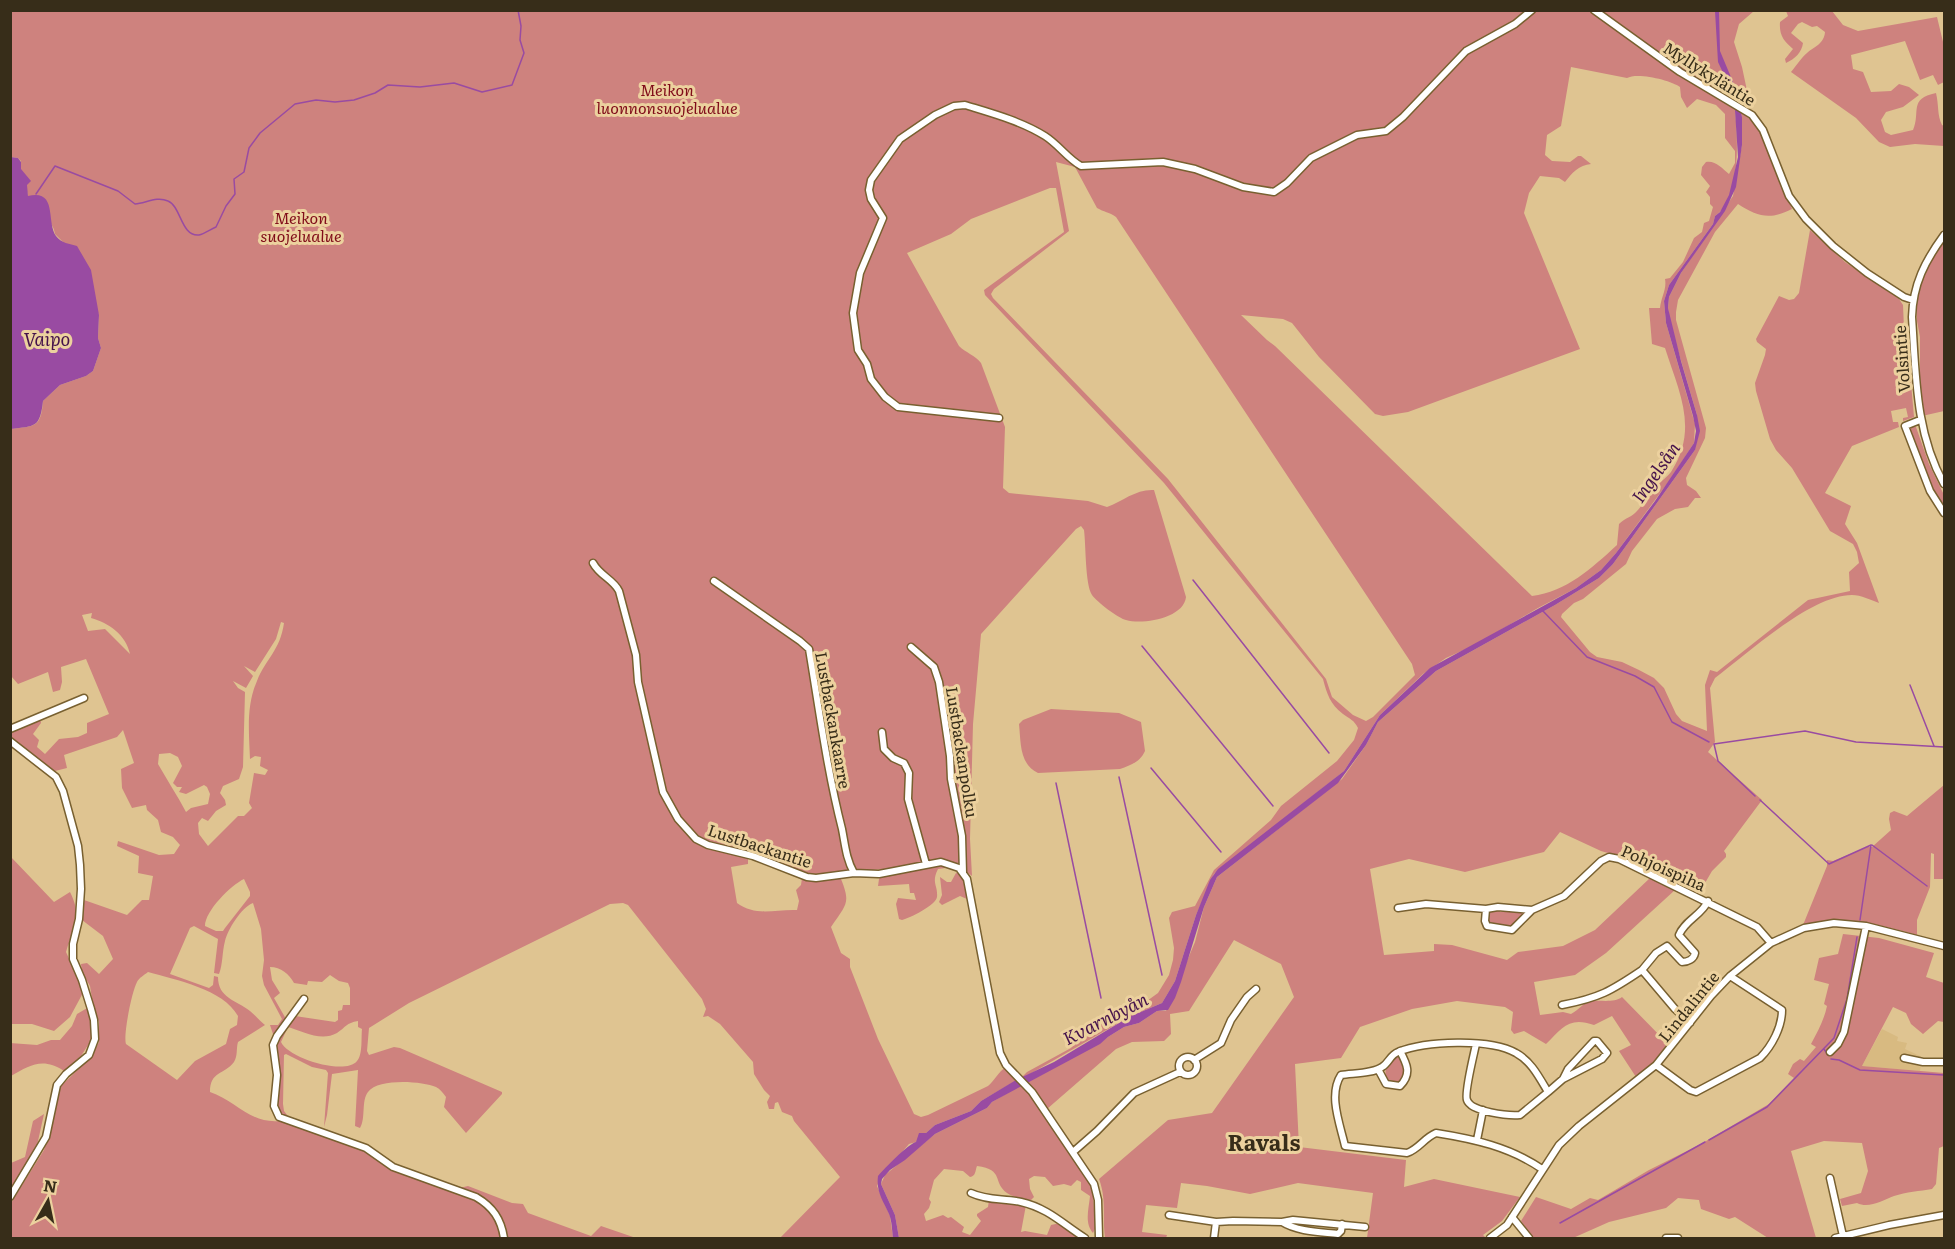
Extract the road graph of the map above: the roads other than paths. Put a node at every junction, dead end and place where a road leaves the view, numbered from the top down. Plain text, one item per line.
1 (1532, 10) edge
2 (1594, 10) edge
3 (1944, 235) edge
4 (1913, 300) junction
5 (999, 418) dead end
6 (1920, 420) junction
7 (1944, 484) edge
8 (1944, 513) edge
9 (593, 563) dead end
10 (714, 581) dead end
11 (911, 647) dead end
12 (84, 698) dead end
13 (10, 729) edge
14 (882, 732) dead end
15 (10, 741) edge
16 (926, 864) junction
17 (854, 873) junction
18 (963, 873) junction
19 (1708, 901) junction
20 (1398, 908) dead end
21 (1486, 909) junction
22 (1532, 910) junction
23 (1866, 926) junction
24 (1771, 943) junction
25 (1944, 946) edge
26 (1642, 970) junction
27 (1730, 976) junction
28 (1256, 990) dead end
29 (304, 999) dead end
30 (1562, 1005) dead end
31 (1690, 1023) junction
32 (1476, 1044) junction
33 (1400, 1051) junction
34 (1830, 1052) dead end
35 (1904, 1058) dead end
36 (1194, 1060) junction
37 (1944, 1062) edge
38 (1656, 1065) junction
39 (1378, 1069) junction
40 (1180, 1072) junction
41 (1563, 1079) junction
42 (1548, 1092) junction
43 (1483, 1110) junction
44 (1477, 1140) junction
45 (1073, 1152) junction
46 (1542, 1169) junction
47 (1830, 1178) dead end
48 (971, 1193) dead end
49 (10, 1197) edge
50 (1169, 1215) dead end
51 (1944, 1215) edge
52 (1511, 1219) junction
53 (1216, 1222) junction
54 (1365, 1227) dead end
55 (1844, 1236) junction
56 (504, 1239) edge
57 (1085, 1239) edge
58 (1099, 1239) edge
59 (1214, 1239) edge
60 (1490, 1239) edge
61 (1529, 1239) edge
62 (1666, 1239) edge
63 (1678, 1239) edge
64 (1834, 1239) edge

1 - 5 street
2 - 4 street, Myllykyläntie
3 - 4 street, Volsintie
4 - 6 street, Volsintie
6 - 7 street, Volsintie
6 - 8 street
9 - 17 street, Lustbackantie
10 - 17 street, Lustbackankaarre
11 - 18 street, Lustbackanpolku
12 - 13 street
14 - 16 street
15 - 49 street
16 - 17 street, Lustbackantie
16 - 18 street, Lustbackantie
18 - 45 street
19 - 22 street, Pohjoispiha
19 - 24 street, Pohjoispiha
19 - 26 street, Pohjoispiha
20 - 21 street
21 - 22 street
21 - 22 street
23 - 24 street, Lindalintie
23 - 25 street, Lindalintie
23 - 34 street
24 - 27 street, Lindalintie
26 - 30 street
26 - 31 street
27 - 31 street, Lindalintie
27 - 38 street
28 - 36 street
29 - 56 street
31 - 38 street, Lindalintie
32 - 33 street
32 - 42 street
32 - 43 street
33 - 39 street
33 - 39 street
35 - 37 street
36 - 40 street
36 - 40 street
38 - 46 street, Lindalintie
39 - 44 street
40 - 45 street
41 - 41 street
41 - 42 street
42 - 43 street
43 - 44 street
44 - 46 street
45 - 58 street
46 - 52 street, Lindalintie
47 - 55 street
48 - 57 street
50 - 53 street
51 - 55 street
52 - 60 street, Lindalintie
52 - 61 street
53 - 54 street
53 - 59 street
55 - 64 street
62 - 63 street

